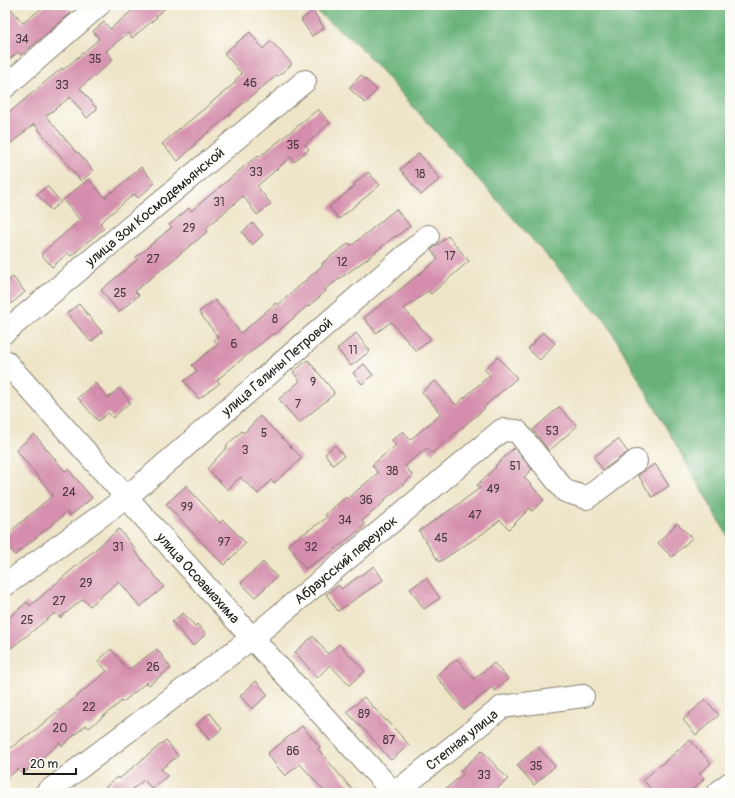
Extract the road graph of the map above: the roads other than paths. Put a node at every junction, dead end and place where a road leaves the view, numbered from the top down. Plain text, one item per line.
1 (99, 5) edge
2 (305, 81) dead end
3 (5, 87) edge
4 (428, 236) dead end
5 (5, 332) edge
6 (5, 361) edge
7 (636, 461) dead end
8 (127, 497) junction
9 (5, 585) edge
10 (252, 638) junction
11 (583, 696) dead end
12 (730, 783) edge
13 (46, 793) edge
14 (395, 793) edge
15 (718, 793) edge

1 - 3 street
2 - 5 street, улица Зои Космодемьянской
4 - 8 street, улица Галины Петровой
6 - 8 street, улица Осоавиахима
7 - 10 street, Абраусский переулок
8 - 9 street, улица Галины Петровой
8 - 10 street, улица Осоавиахима
10 - 13 street, Абраусский переулок
10 - 14 street, улица Осоавиахима
11 - 14 street, Степная улица
12 - 15 street

